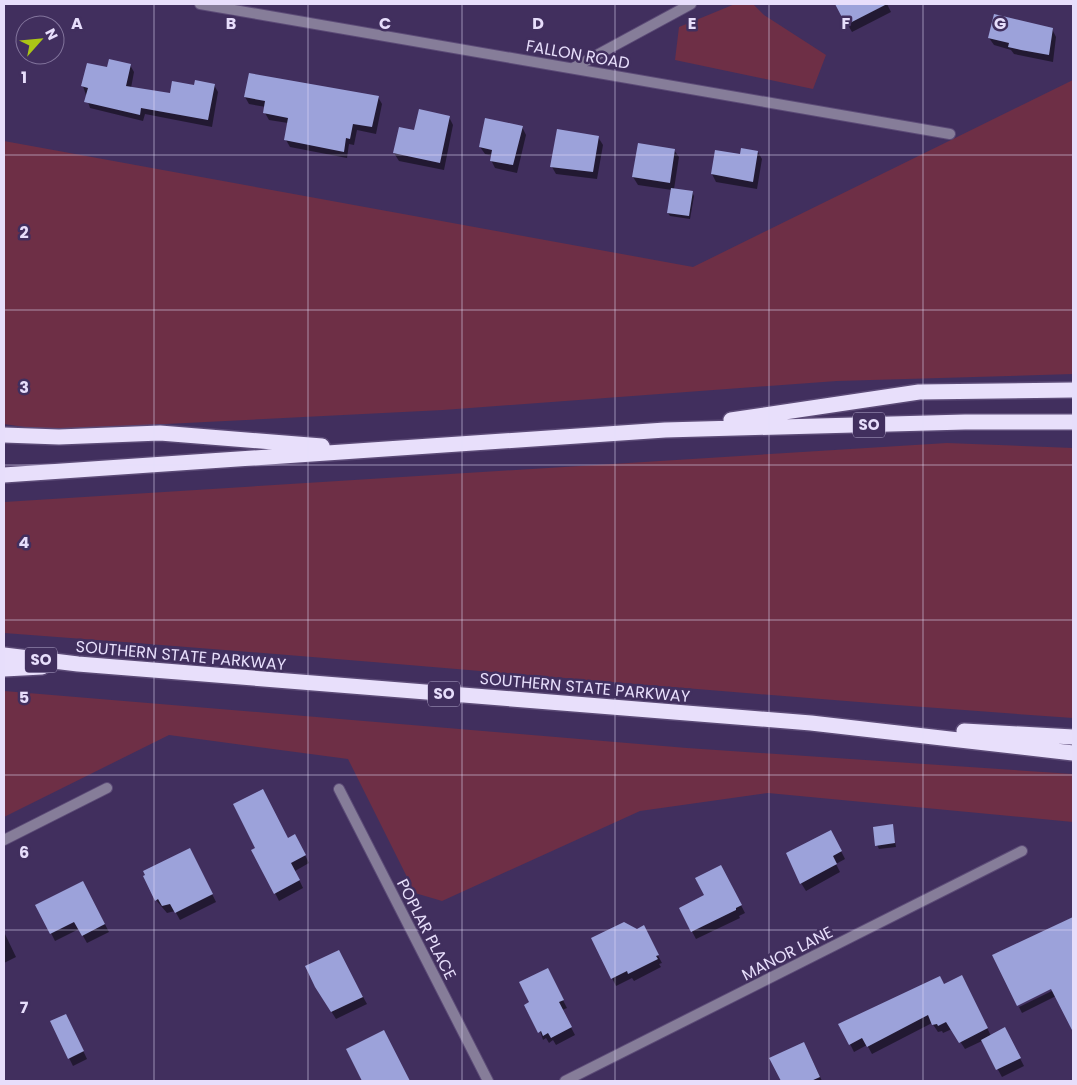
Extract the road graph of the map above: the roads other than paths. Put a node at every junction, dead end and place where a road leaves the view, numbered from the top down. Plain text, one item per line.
1 (200, 4) edge
2 (691, 4) edge
3 (573, 68) junction
4 (950, 134) dead end
5 (1073, 390) edge
6 (1073, 422) edge
7 (665, 430) junction
8 (4, 435) edge
9 (374, 450) junction
10 (4, 475) edge
11 (4, 655) edge
12 (78, 664) junction
13 (4, 669) edge
14 (811, 723) junction
15 (1073, 737) edge
16 (1073, 753) edge
17 (107, 788) dead end
18 (339, 790) dead end
19 (4, 840) edge
20 (1022, 851) dead end
21 (488, 1081) edge
22 (565, 1081) edge

1 - 3 street, FALLON ROAD
2 - 3 street
3 - 4 street, FALLON ROAD
5 - 7 highway
6 - 7 highway, SO
7 - 9 highway, SO
8 - 9 highway
9 - 10 highway, SO
11 - 12 highway, SOUTHERN STATE PARKWAY / SO
12 - 13 highway
12 - 14 highway, SOUTHERN STATE PARKWAY / SO
14 - 15 highway
14 - 16 highway, SOUTHERN STATE PARKWAY / SO
17 - 19 street
18 - 21 street, POPLAR PLACE
20 - 22 street, MANOR LANE

